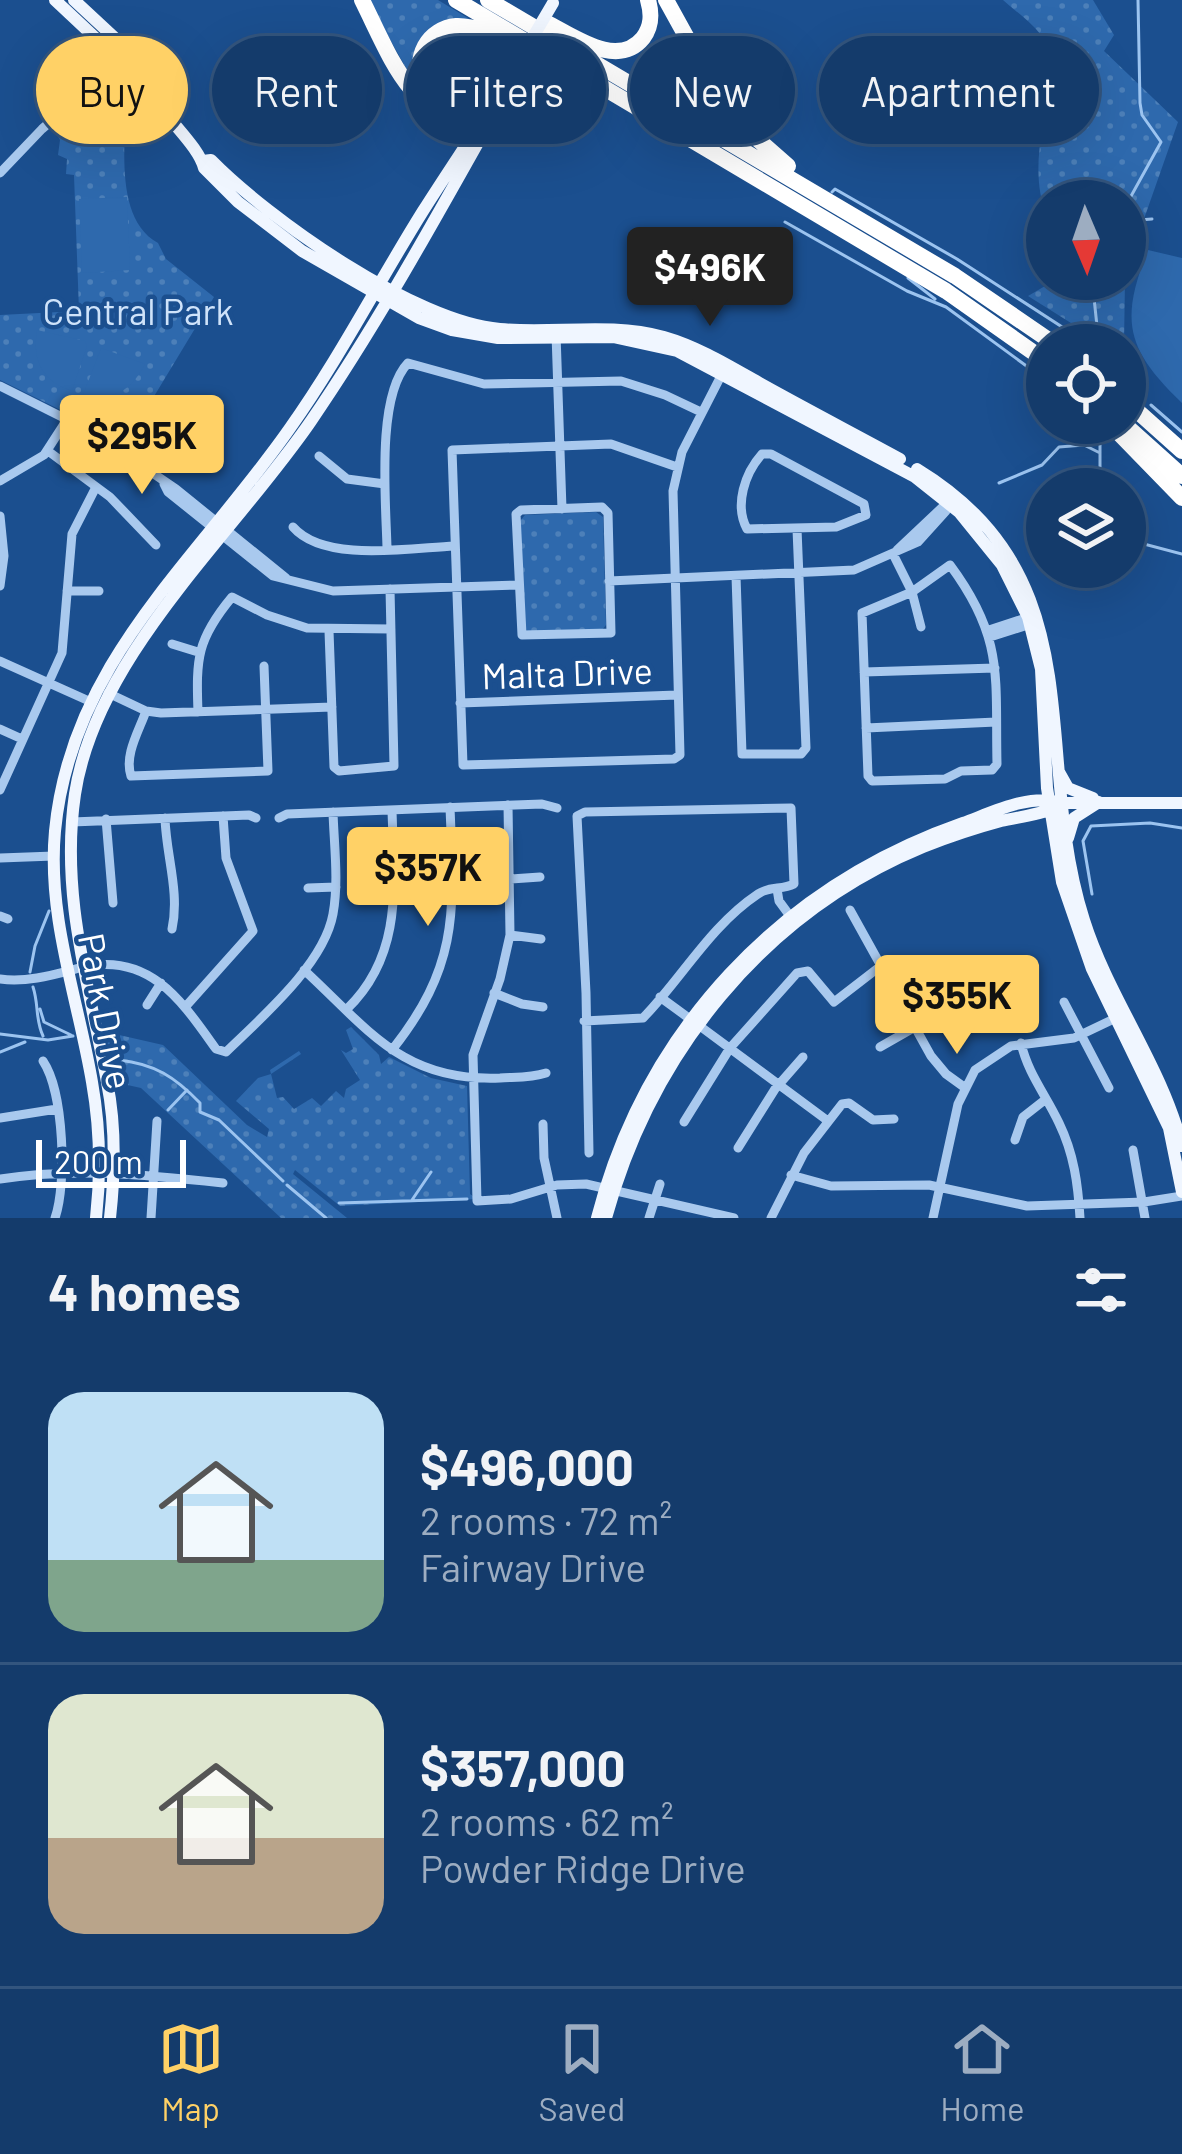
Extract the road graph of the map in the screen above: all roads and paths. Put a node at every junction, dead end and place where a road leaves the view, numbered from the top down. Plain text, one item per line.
1 (55, 0) edge
2 (74, 0) edge
3 (362, 0) edge
4 (456, 0) edge
5 (488, 0) edge
6 (499, 0) edge
7 (649, 0) edge
8 (666, 0) edge
9 (556, 1) edge
10 (99, 36) edge
11 (106, 36) edge
12 (434, 36) edge
13 (490, 36) edge
14 (516, 36) edge
15 (533, 36) edge
16 (406, 87) edge
17 (606, 89) edge
18 (36, 134) edge
19 (188, 143) edge
20 (471, 144) edge
21 (204, 164) junction
22 (0, 173) edge
23 (233, 182) junction
24 (252, 214) junction
25 (913, 251) junction
26 (384, 291) junction
27 (1026, 325) edge
28 (556, 334) junction
29 (1026, 347) edge
30 (725, 369) junction
31 (556, 383) junction
32 (0, 386) edge
33 (701, 412) junction
34 (298, 416) junction
35 (801, 416) junction
36 (68, 418) junction
37 (1146, 419) edge
38 (869, 442) junction
39 (1146, 443) edge
40 (1129, 444) edge
41 (559, 446) junction
42 (48, 451) junction
43 (1182, 451) edge
44 (319, 456) dead end
45 (283, 459) junction
46 (677, 467) junction
47 (1182, 476) edge
48 (0, 481) edge
49 (385, 484) junction
50 (96, 487) junction
51 (1182, 498) edge
52 (951, 499) junction
53 (562, 508) junction
54 (0, 516) edge
55 (293, 527) dead end
56 (797, 529) junction
57 (220, 530) junction
58 (156, 545) dead end
59 (454, 546) junction
60 (387, 548) junction
61 (893, 554) junction
62 (799, 574) junction
63 (736, 576) junction
64 (673, 579) junction
65 (609, 581) junction
66 (518, 585) junction
67 (0, 586) edge
68 (456, 586) junction
69 (390, 589) junction
70 (67, 591) junction
71 (99, 591) dead end
72 (911, 592) junction
73 (1034, 619) junction
74 (921, 627) dead end
75 (391, 629) junction
76 (329, 632) junction
77 (990, 634) junction
78 (172, 644) dead end
79 (198, 652) junction
80 (0, 661) edge
81 (264, 666) dead end
82 (995, 668) junction
83 (864, 672) junction
84 (103, 674) junction
85 (49, 683) junction
86 (108, 693) junction
87 (677, 695) junction
88 (89, 701) junction
89 (460, 703) junction
90 (332, 707) junction
91 (267, 710) junction
92 (146, 711) junction
93 (198, 712) junction
94 (996, 722) junction
95 (866, 728) junction
96 (0, 729) edge
97 (22, 739) junction
98 (1056, 768) junction
99 (0, 790) edge
100 (1100, 801) junction
101 (1182, 803) edge
102 (1053, 804) junction
103 (508, 805) junction
104 (450, 807) junction
105 (557, 808) dead end
106 (392, 810) junction
107 (333, 812) junction
108 (223, 816) junction
109 (165, 818) junction
110 (256, 818) dead end
111 (279, 818) dead end
112 (67, 819) junction
113 (106, 819) junction
114 (1066, 848) junction
115 (55, 856) junction
116 (0, 858) edge
117 (540, 877) dead end
118 (511, 879) junction
119 (336, 887) junction
120 (308, 888) dead end
121 (776, 889) junction
122 (112, 903) dead end
123 (850, 910) dead end
124 (790, 916) junction
125 (172, 928) dead end
126 (509, 935) junction
127 (541, 939) dead end
128 (882, 965) junction
129 (75, 969) junction
130 (304, 970) junction
131 (0, 979) edge
132 (161, 983) junction
133 (494, 993) junction
134 (661, 997) junction
135 (1064, 1002) dead end
136 (147, 1005) dead end
137 (187, 1005) junction
138 (544, 1007) dead end
139 (347, 1010) junction
140 (1120, 1016) junction
141 (584, 1021) junction
142 (693, 1021) junction
143 (915, 1027) junction
144 (1081, 1035) junction
145 (1021, 1043) junction
146 (880, 1046) dead end
147 (730, 1048) junction
148 (392, 1050) junction
149 (803, 1057) dead end
150 (43, 1061) dead end
151 (546, 1072) dead end
152 (472, 1078) junction
153 (778, 1084) junction
154 (964, 1087) junction
155 (1109, 1088) dead end
156 (1046, 1099) junction
157 (57, 1109) junction
158 (0, 1118) edge
159 (894, 1119) dead end
160 (158, 1121) dead end
161 (828, 1121) junction
162 (684, 1122) dead end
163 (543, 1124) dead end
164 (1015, 1139) dead end
165 (1182, 1146) edge
166 (738, 1148) dead end
167 (1133, 1150) dead end
168 (589, 1153) dead end
169 (61, 1173) junction
170 (106, 1174) junction
171 (791, 1175) junction
172 (154, 1176) junction
173 (0, 1179) edge
174 (223, 1183) dead end
175 (660, 1184) dead end
176 (551, 1186) junction
177 (938, 1186) junction
178 (610, 1189) junction
179 (1182, 1194) edge
180 (477, 1201) junction
181 (654, 1201) junction
182 (1144, 1202) junction
183 (1079, 1204) junction
184 (1020, 1205) junction
185 (479, 1217) edge
186 (55, 1218) edge
187 (96, 1218) edge
188 (110, 1218) edge
189 (151, 1218) edge
190 (557, 1218) edge
191 (602, 1218) edge
192 (649, 1218) edge
193 (734, 1218) edge
194 (771, 1218) edge
195 (933, 1218) edge
196 (1021, 1218) edge
197 (1079, 1218) edge
198 (1144, 1218) edge

1 - 10 main road
2 - 11 main road
3 - 16 highway
4 - 14 highway
5 - 25 highway
6 - 7 highway
8 - 25 highway
9 - 15 main road, bridge
12 - 13 highway
17 - 29 highway
18 - 22 street
19 - 21 main road
20 - 26 main road
21 - 23 main road
21 - 24 main road
23 - 24 main road
23 - 26 main road
24 - 26 main road
25 - 27 highway
26 - 28 main road
26 - 34 main road
26 - 45 main road
28 - 30 main road
28 - 31 street
30 - 33 street
30 - 35 main road
30 - 38 main road
31 - 33 street
31 - 41 street
31 - 49 street
32 - 36 street
33 - 46 street
34 - 45 main road
34 - 57 main road
35 - 38 main road
35 - 52 main road
36 - 42 street
36 - 57 street
37 - 43 highway
38 - 52 main road
39 - 47 highway
40 - 51 highway
41 - 46 street
41 - 53 street
41 - 59 street
42 - 48 street
42 - 50 street
44 - 49 street
45 - 57 main road
46 - 64 street
49 - 60 street
50 - 58 street
50 - 70 street
52 - 61 street
52 - 73 main road
53 - 65 street
53 - 66 street
54 - 67 street
55 - 60 street
56 - 56 street
56 - 62 street
57 - 69 street
57 - 84 main road
57 - 86 main road
59 - 60 street
59 - 68 street
61 - 62 street
61 - 72 street
62 - 63 street
62 - 63 street
63 - 64 street
64 - 65 street
64 - 87 street
65 - 66 street
66 - 68 street
68 - 69 street
68 - 89 street
69 - 75 street
70 - 71 street
70 - 85 street
72 - 74 street
72 - 77 street
72 - 83 street
73 - 77 street
73 - 98 main road
73 - 102 main road
75 - 76 street
75 - 90 street
76 - 79 street
76 - 90 street
77 - 82 street
78 - 79 street
79 - 93 street
80 - 85 street
81 - 91 street
82 - 83 street
82 - 94 street
83 - 95 street
84 - 86 main road
84 - 88 main road
85 - 88 street
85 - 97 street
86 - 92 street
86 - 112 main road
87 - 89 street, Malta Drive
87 - 89 street
88 - 112 main road
90 - 91 street
91 - 92 street
91 - 93 street
92 - 93 street
94 - 95 street
94 - 95 street
96 - 97 street
97 - 99 street
98 - 100 main road
98 - 102 main road
100 - 101 main road
100 - 102 main road
100 - 114 main road
102 - 114 main road
102 - 124 main road
102 - 140 main road
102 - 142 main road
103 - 104 street
103 - 105 street
103 - 118 street
104 - 106 street
104 - 148 street
106 - 107 street
106 - 139 street
107 - 111 street
107 - 119 street
108 - 109 street
108 - 110 street
108 - 137 street
109 - 113 street
109 - 125 street
112 - 113 street
112 - 115 main road, Park Drive
112 - 129 main road, Park Drive
113 - 122 street
114 - 140 main road
115 - 116 street
115 - 129 main road, Park Drive
117 - 118 street
118 - 126 street
119 - 120 street
119 - 130 street
121 - 124 street
121 - 134 street
121 - 141 street
123 - 128 street
124 - 142 main road
126 - 127 street
126 - 133 street
128 - 143 street
128 - 147 street
129 - 131 street
129 - 132 street
129 - 170 main road, Park Drive
130 - 137 street
130 - 139 street
132 - 136 street
132 - 137 street
133 - 138 street
133 - 152 street
134 - 141 street
134 - 142 street
135 - 144 street
139 - 148 street
140 - 144 street
140 - 165 main road
140 - 179 main road
141 - 168 street
142 - 147 street
142 - 178 main road
143 - 146 street
143 - 154 street
144 - 145 street
144 - 155 street
145 - 154 street
145 - 156 street
147 - 153 street
147 - 162 street
148 - 152 street
149 - 153 street
150 - 157 street
151 - 152 street
152 - 180 street
153 - 161 street
153 - 166 street
154 - 177 street
156 - 164 street
156 - 183 street
157 - 158 street
157 - 169 street
159 - 161 street
160 - 172 street
161 - 171 street
163 - 176 street
167 - 182 street
169 - 170 street
169 - 173 street
169 - 186 street
170 - 172 street
170 - 187 main road, Park Drive
170 - 188 main road, Park Drive
171 - 177 street
171 - 194 street
172 - 174 street
172 - 189 street
175 - 181 street
176 - 178 street
176 - 180 street
176 - 190 street
177 - 184 street
177 - 195 street
178 - 181 street
178 - 191 main road
179 - 182 street
180 - 185 street
181 - 192 street
181 - 193 street
182 - 183 street
182 - 198 street
183 - 184 street
183 - 197 street
184 - 196 street

